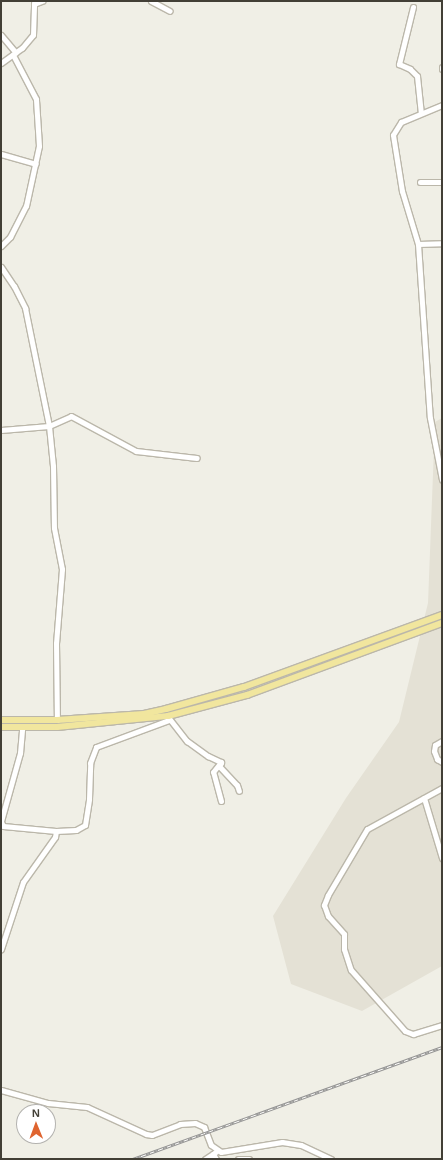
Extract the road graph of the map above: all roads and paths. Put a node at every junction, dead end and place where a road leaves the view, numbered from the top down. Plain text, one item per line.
1 (42, 1) edge
2 (151, 1) edge
3 (34, 3) edge
4 (413, 7) dead end
5 (170, 11) dead end
6 (1, 35) edge
7 (14, 54) junction
8 (1, 63) edge
9 (442, 105) edge
10 (421, 113) junction
11 (1, 154) edge
12 (36, 164) junction
13 (420, 182) dead end
14 (442, 182) edge
15 (442, 243) edge
16 (418, 244) junction
17 (1, 246) edge
18 (1, 267) edge
19 (49, 426) junction
20 (1, 430) edge
21 (197, 458) dead end
22 (442, 480) edge
23 (442, 615) edge
24 (442, 622) edge
25 (169, 718) junction
26 (1, 720) edge
27 (57, 720) junction
28 (1, 727) edge
29 (22, 728) junction
30 (442, 741) edge
31 (221, 762) junction
32 (442, 762) edge
33 (442, 788) edge
34 (239, 791) dead end
35 (424, 798) junction
36 (221, 801) dead end
37 (1, 821) edge
38 (56, 831) junction
39 (442, 858) edge
40 (1, 949) edge
41 (442, 1025) edge
42 (1, 1090) edge
43 (218, 1150) junction
44 (214, 1157) edge
45 (205, 1159) edge
46 (238, 1159) edge
47 (249, 1159) edge
48 (331, 1159) edge

1 - 3 street
2 - 5 street
3 - 7 street
4 - 10 street
6 - 7 street
7 - 8 street
7 - 12 street
9 - 10 street
10 - 16 street
11 - 12 street
12 - 17 street
13 - 14 street
15 - 16 street
16 - 22 street
18 - 19 street
19 - 20 street
19 - 21 street
19 - 27 street
23 - 27 main road
24 - 25 main road
25 - 29 main road
25 - 31 street
25 - 38 street
26 - 27 main road
28 - 29 main road
29 - 37 street
30 - 32 street
31 - 34 street
31 - 36 street
33 - 35 street
35 - 39 street
35 - 41 street
37 - 38 street
38 - 40 street
42 - 43 street
43 - 44 street
43 - 48 street
44 - 45 street
46 - 47 street

